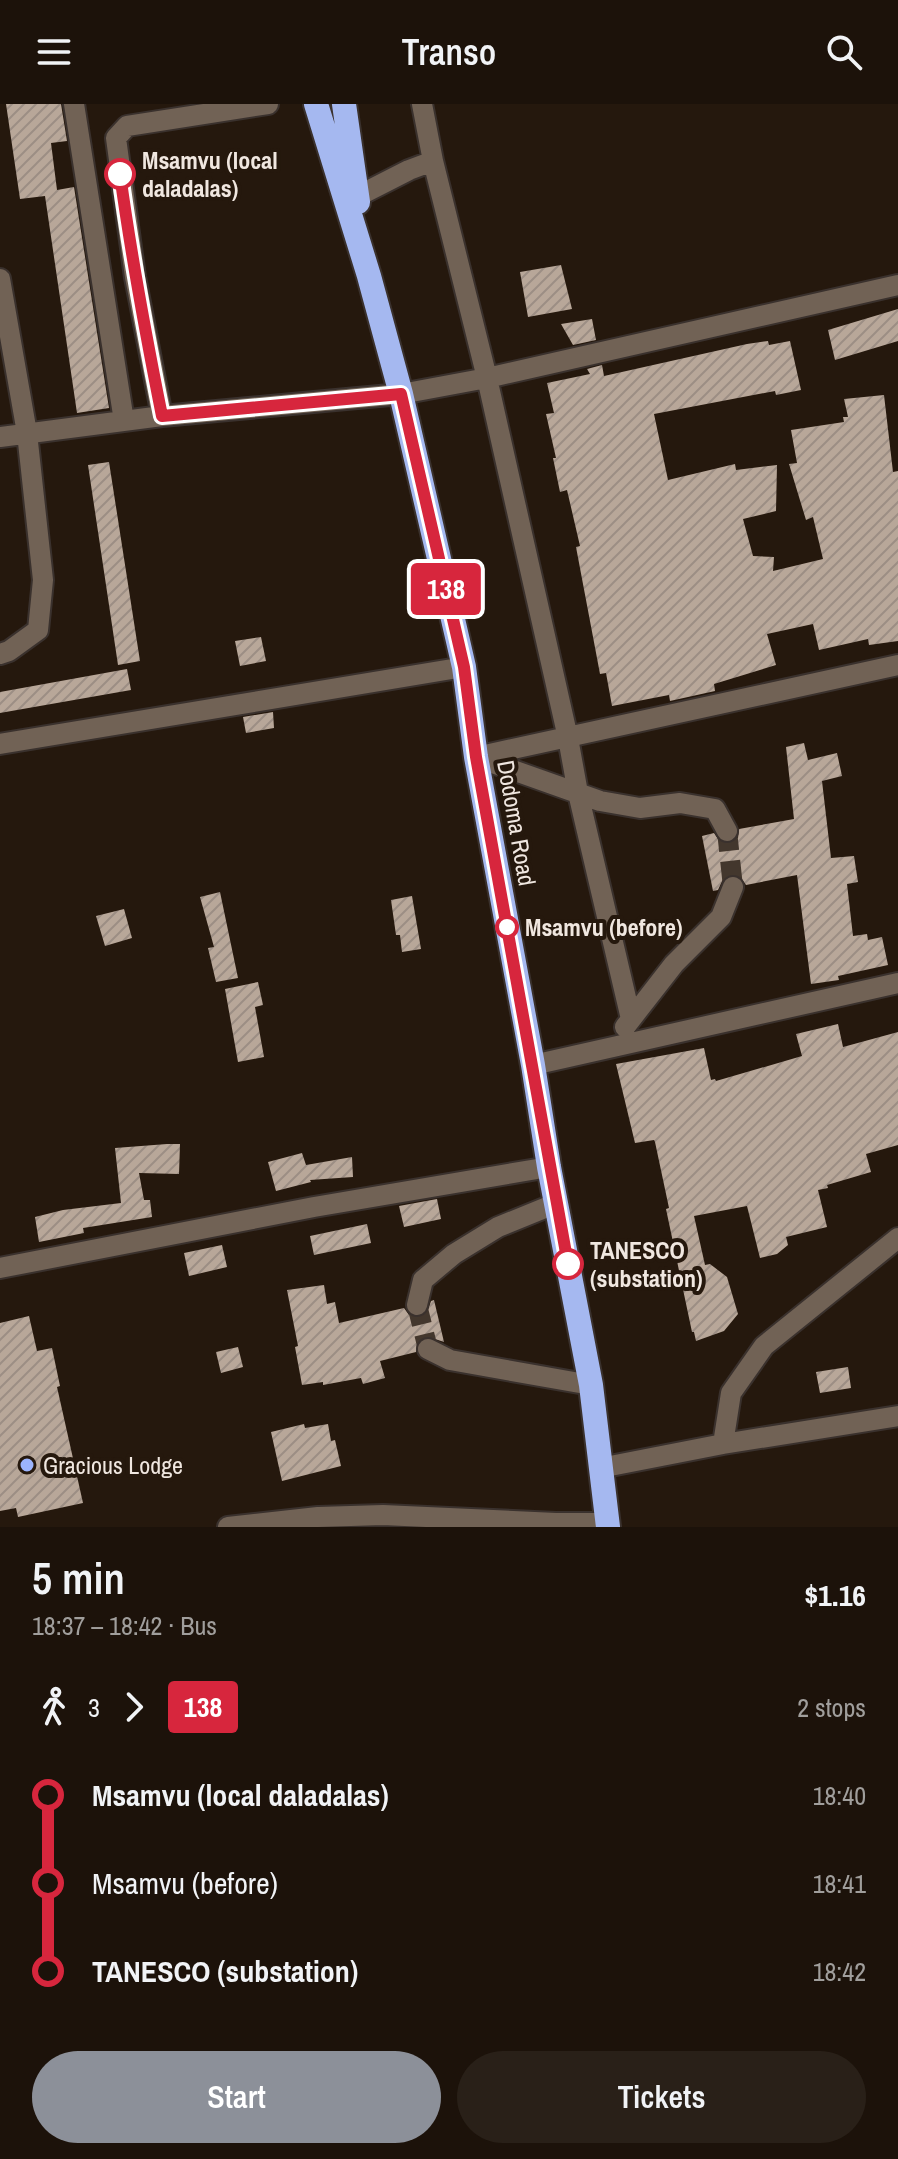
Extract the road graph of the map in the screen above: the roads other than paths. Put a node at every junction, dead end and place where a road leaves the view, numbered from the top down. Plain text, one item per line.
1 (74, 104) edge
2 (268, 104) edge
3 (316, 104) edge
4 (344, 104) edge
5 (422, 104) edge
6 (433, 161) junction
7 (358, 196) junction
8 (369, 276) junction
9 (0, 279) edge
10 (898, 285) edge
11 (487, 378) junction
12 (401, 394) junction
13 (162, 416) junction
14 (124, 421) junction
15 (27, 433) junction
16 (0, 437) edge
17 (0, 654) edge
18 (898, 665) edge
19 (464, 667) junction
20 (568, 738) junction
21 (0, 744) edge
22 (476, 757) junction
23 (578, 793) junction
24 (727, 831) tunnel mouth
25 (733, 887) tunnel mouth
26 (898, 983) edge
27 (631, 1019) junction
28 (607, 1049) junction
29 (533, 1065) junction
30 (549, 1167) junction
31 (557, 1203) junction
32 (898, 1238) edge
33 (0, 1268) edge
34 (417, 1305) tunnel mouth
35 (428, 1349) dead end
36 (591, 1385) junction
37 (898, 1416) edge
38 (723, 1444) junction
39 (600, 1468) junction
40 (481, 1524) edge
41 (556, 1525) edge
42 (608, 1525) edge
43 (228, 1527) edge

1 - 14 street
2 - 13 street
3 - 8 highway, Dodoma Road
4 - 7 highway, Dodoma Road
5 - 6 street
6 - 7 street
6 - 11 street
7 - 8 highway, Dodoma Road
8 - 12 highway, Dodoma Road
9 - 15 street
10 - 11 street
11 - 12 street
11 - 20 street
12 - 13 street
12 - 19 highway, Dodoma Road
13 - 14 street
14 - 15 street
15 - 16 street
15 - 17 street
18 - 20 street
19 - 21 street
19 - 22 highway, Dodoma Road
20 - 22 street
20 - 23 street
22 - 23 street
22 - 29 highway, Dodoma Road
23 - 24 street
23 - 27 street
25 - 27 street
26 - 28 street
27 - 28 street
28 - 29 street
29 - 30 highway, Dodoma Road
30 - 31 highway, Dodoma Road
30 - 33 street
31 - 34 street
31 - 36 highway, Dodoma Road
32 - 38 street
35 - 36 street
36 - 39 highway, Dodoma Road
37 - 38 street
38 - 39 street
39 - 42 highway, Dodoma Road
40 - 41 street
40 - 43 street
41 - 42 street

